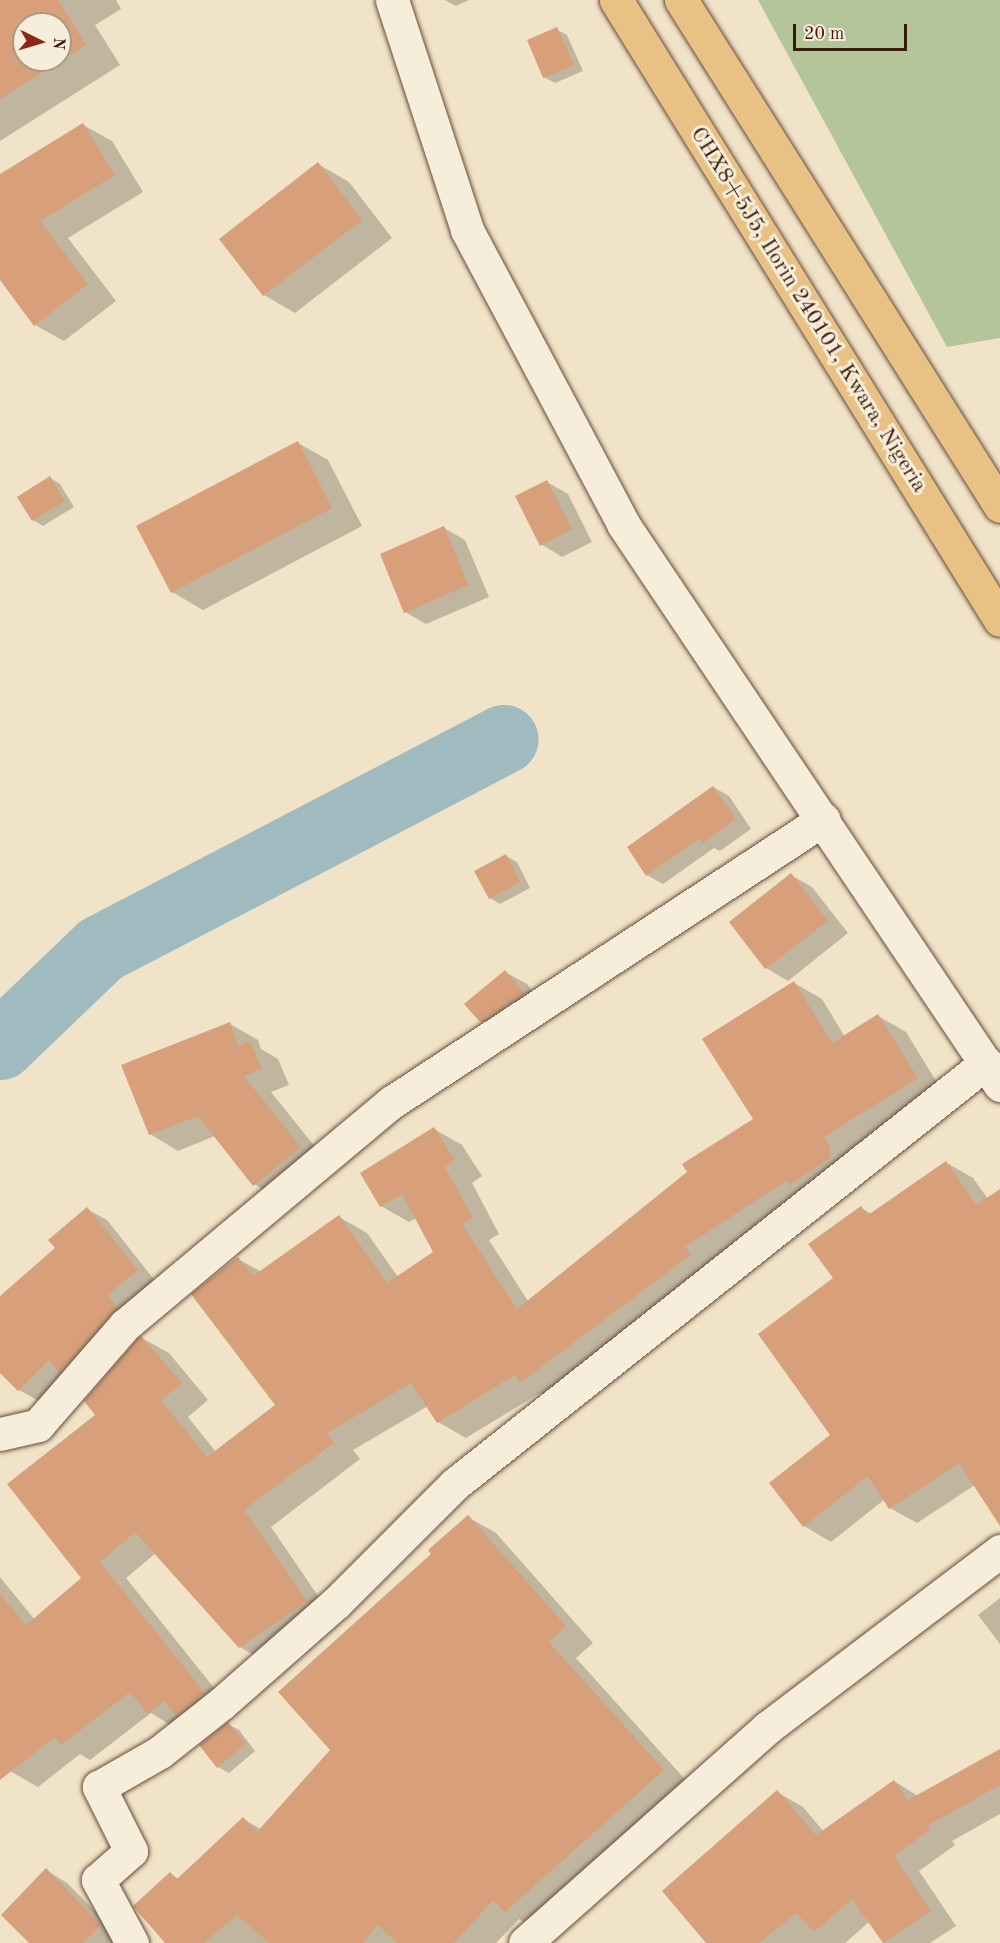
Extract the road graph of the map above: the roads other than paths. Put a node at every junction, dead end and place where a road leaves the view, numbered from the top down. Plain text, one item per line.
1 (392, 0) edge
2 (616, 0) edge
3 (681, 0) edge
4 (1000, 506) edge
5 (1000, 621) edge
6 (824, 819) junction
7 (993, 1074) edge
8 (0, 1434) edge
9 (1000, 1551) edge
10 (132, 1943) edge
11 (525, 1943) edge

1 - 6 street
2 - 5 main road, CHX8+5J5, Ilorin 240101, Kwara, Nigeria
3 - 4 main road
6 - 7 street
6 - 8 street
7 - 10 street
9 - 11 street

